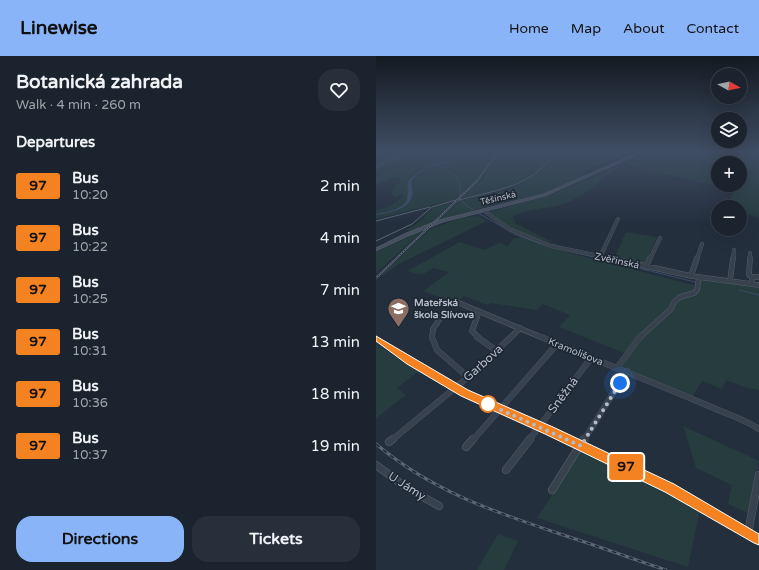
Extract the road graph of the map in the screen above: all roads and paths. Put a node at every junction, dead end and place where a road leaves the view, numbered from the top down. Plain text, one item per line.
1 (589, 175) edge
2 (484, 210) junction
3 (618, 219) dead end
4 (660, 238) dead end
5 (702, 244) dead end
6 (376, 250) edge
7 (734, 250) dead end
8 (750, 253) dead end
9 (600, 257) junction
10 (646, 267) junction
11 (691, 276) junction
12 (699, 277) junction
13 (752, 277) junction
14 (759, 277) edge
15 (730, 281) junction
16 (752, 284) junction
17 (759, 285) edge
18 (459, 303) dead end
19 (479, 310) junction
20 (441, 317) dead end
21 (520, 328) junction
22 (376, 339) edge
23 (557, 344) junction
24 (498, 351) junction
25 (591, 358) junction
26 (617, 368) junction
27 (628, 371) junction
28 (468, 377) junction
29 (455, 387) junction
30 (499, 409) junction
31 (539, 426) junction
32 (759, 429) edge
33 (389, 442) dead end
34 (581, 446) junction
35 (466, 448) dead end
36 (376, 465) edge
37 (506, 470) dead end
38 (759, 475) edge
39 (552, 490) dead end
40 (439, 506) dead end
41 (748, 533) junction
42 (759, 538) edge

1 - 2 main road, Těšínská
2 - 6 main road, Těšínská
2 - 9 street, Zvěřinská
3 - 9 street
4 - 10 street
5 - 11 street
7 - 15 street
8 - 13 street
9 - 10 street, Zvěřinská
10 - 11 street, Zvěřinská
11 - 12 street, Zvěřinská
12 - 15 street, Zvěřinská
12 - 26 street
13 - 14 street
13 - 16 street
15 - 16 street, Zvěřinská
16 - 17 street, Zvěřinská
18 - 19 street, Kramolišova
19 - 21 street, Kramolišova
19 - 24 street
20 - 28 street
21 - 23 street, Kramolišova
21 - 24 street, Garbova
22 - 29 street
23 - 25 street, Kramolišova
23 - 30 street
24 - 28 street, Garbova
25 - 26 street, Kramolišova
25 - 31 street, Sněžná
26 - 27 street, Kramolišova
27 - 32 street, Kramolišova
27 - 34 street
28 - 29 street, Garbova
29 - 30 street
29 - 33 street, Garbova
30 - 31 street
30 - 35 street
31 - 34 street
31 - 37 street, Sněžná
34 - 39 street
34 - 41 street
36 - 40 street, U Jámy
38 - 41 street
41 - 42 street

